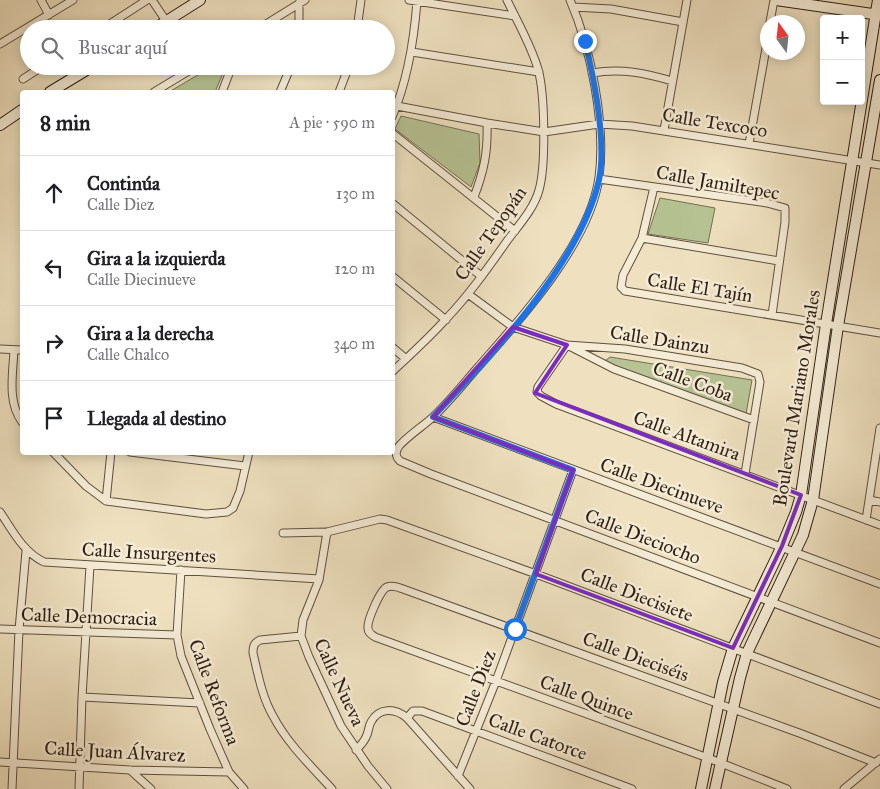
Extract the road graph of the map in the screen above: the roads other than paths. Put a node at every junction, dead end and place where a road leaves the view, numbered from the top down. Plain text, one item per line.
1 (41, 0) edge
2 (73, 0) edge
3 (148, 0) edge
4 (152, 0) edge
5 (200, 0) edge
6 (361, 0) edge
7 (409, 0) edge
8 (507, 0) edge
9 (687, 0) edge
10 (775, 0) edge
11 (878, 0) edge
12 (417, 1) edge
13 (302, 2) edge
14 (571, 3) edge
15 (49, 15) junction
16 (772, 15) edge
17 (878, 15) edge
18 (515, 16) junction
19 (41, 20) edge
20 (116, 20) edge
21 (165, 20) edge
22 (168, 20) edge
23 (273, 20) edge
24 (299, 20) edge
25 (358, 20) edge
26 (684, 22) junction
27 (20, 32) edge
28 (0, 44) edge
29 (412, 52) junction
30 (764, 60) edge
31 (539, 72) junction
32 (592, 73) junction
33 (29, 75) edge
34 (81, 75) edge
35 (182, 75) edge
36 (229, 75) edge
37 (287, 75) edge
38 (346, 75) edge
39 (23, 79) dead end
40 (880, 80) edge
41 (672, 81) junction
42 (63, 89) edge
43 (157, 90) edge
44 (223, 90) edge
45 (281, 90) edge
46 (340, 90) edge
47 (397, 106) junction
48 (395, 110) edge
49 (20, 111) edge
50 (487, 123) junction
51 (599, 124) junction
52 (0, 125) edge
53 (664, 130) junction
54 (544, 132) junction
55 (395, 134) edge
56 (749, 144) junction
57 (852, 161) junction
58 (867, 163) junction
59 (880, 165) edge
60 (599, 178) junction
61 (654, 187) junction
62 (474, 197) junction
63 (395, 205) edge
64 (514, 231) junction
65 (642, 238) junction
66 (779, 261) junction
67 (481, 276) junction
68 (395, 278) edge
69 (468, 294) junction
70 (772, 315) junction
71 (446, 320) junction
72 (826, 324) junction
73 (838, 326) junction
74 (513, 327) junction
75 (880, 332) edge
76 (568, 344) junction
77 (0, 349) edge
78 (14, 350) junction
79 (20, 350) edge
80 (395, 350) edge
81 (406, 359) junction
82 (395, 369) edge
83 (433, 417) junction
84 (20, 418) edge
85 (754, 420) junction
86 (880, 428) edge
87 (879, 445) edge
88 (111, 455) edge
89 (154, 455) edge
90 (197, 455) edge
91 (248, 455) edge
92 (60, 456) edge
93 (196, 461) junction
94 (246, 466) junction
95 (573, 470) junction
96 (744, 474) junction
97 (801, 495) junction
98 (813, 500) junction
99 (869, 500) junction
100 (106, 501) junction
101 (880, 502) edge
102 (0, 512) edge
103 (554, 520) junction
104 (866, 520) junction
105 (880, 525) edge
106 (327, 532) junction
107 (283, 533) dead end
108 (782, 546) junction
109 (26, 551) junction
110 (796, 552) junction
111 (90, 566) junction
112 (181, 570) junction
113 (536, 574) junction
114 (319, 579) junction
115 (880, 584) edge
116 (758, 596) junction
117 (771, 602) junction
118 (0, 629) edge
119 (515, 629) junction
120 (19, 630) junction
121 (86, 633) junction
122 (176, 635) junction
123 (301, 636) junction
124 (375, 637) joint
125 (880, 643) edge
126 (733, 648) junction
127 (747, 653) junction
128 (496, 681) junction
129 (82, 697) junction
130 (200, 703) junction
131 (718, 704) junction
132 (880, 704) edge
133 (732, 709) junction
134 (407, 718) junction
135 (476, 731) junction
136 (356, 750) junction
137 (708, 758) junction
138 (878, 761) edge
139 (0, 762) edge
140 (13, 763) junction
141 (722, 763) junction
142 (80, 767) junction
143 (130, 770) junction
144 (229, 772) junction
145 (458, 776) junction
146 (382, 787) edge
147 (12, 789) edge
148 (79, 789) edge
149 (151, 789) edge
150 (244, 789) edge
151 (332, 789) edge
152 (470, 789) edge
153 (632, 789) edge
154 (701, 789) edge
155 (716, 789) edge
156 (787, 789) edge
157 (844, 789) edge

1 - 15 street
2 - 15 street
3 - 20 street
4 - 21 street
5 - 22 street
6 - 25 street
7 - 12 street
8 - 18 street, Calle Tepopán
9 - 26 street
10 - 16 street
10 - 17 street
11 - 17 street, Boulevard Mariano Morales
12 - 18 street
12 - 29 street
13 - 23 street
13 - 24 street
14 - 26 street
14 - 32 street
15 - 19 street
17 - 57 street, Boulevard Mariano Morales
18 - 31 street, Calle Tepopán
26 - 41 street
27 - 28 street
29 - 31 street
29 - 47 street
30 - 56 street
31 - 54 street, Calle Tepopán
32 - 41 street
32 - 51 street
33 - 39 street
34 - 42 street
35 - 43 street
36 - 44 street
37 - 45 street
38 - 46 street
40 - 58 street, Boulevard Mariano Morales
41 - 53 street
47 - 48 street
47 - 50 street, Calle Texcoco
49 - 52 street
50 - 54 street, Calle Texcoco
50 - 62 street
51 - 53 street, Calle Texcoco
51 - 54 street, Calle Texcoco
51 - 60 street
53 - 56 street, Calle Texcoco
54 - 64 street, Calle Tepopán
55 - 62 street
56 - 57 street, Calle Texcoco
57 - 58 street, Calle Texcoco
57 - 72 street, Boulevard Mariano Morales
58 - 59 street, Calle Texcoco
58 - 73 street, Boulevard Mariano Morales
60 - 61 street, Calle Jamiltepec
60 - 74 street
61 - 65 street, Calle El Tajín
61 - 66 street, Calle Jamiltepec
62 - 64 street
63 - 67 street
64 - 67 street, Calle Tepopán
65 - 66 street
65 - 70 street, Calle El Tajín
66 - 70 street, Calle Jamiltepec
67 - 69 street, Calle Tepopán
68 - 71 street
69 - 71 street, Calle Tepopán
69 - 74 street, Calle Dainzu
70 - 72 street, Calle El Tajín
71 - 81 street, Calle Tepopán
72 - 73 street, Calle El Tajín
72 - 97 street, Boulevard Mariano Morales
73 - 75 street, Calle El Tajín
73 - 98 street, Boulevard Mariano Morales
74 - 76 street, Calle Dainzu
74 - 83 street
76 - 85 street, Calle Coba
76 - 85 street, Calle Dainzu
76 - 96 street, Calle Altamira
77 - 78 street
78 - 79 street
78 - 84 street
80 - 81 street
81 - 82 street, Calle Tepopán
83 - 95 street, Calle Diecinueve
83 - 103 street, Calle Dieciocho
85 - 96 street, Calle Dainzu
86 - 87 street
87 - 99 street
88 - 100 street
89 - 93 street
90 - 93 street
91 - 94 street
92 - 100 street
93 - 94 street
94 - 100 street
95 - 103 street, Calle Diez
95 - 108 street, Calle Diecinueve
96 - 97 street, Calle Altamira
97 - 98 street, Calle Altamira
97 - 108 street, Boulevard Mariano Morales
98 - 104 street, Calle Altamira
98 - 110 street, Boulevard Mariano Morales
99 - 101 street
99 - 104 street
102 - 109 street, Calle Insurgentes
103 - 113 street, Calle Diez
103 - 116 street, Calle Dieciocho
104 - 105 street, Calle Altamira
106 - 107 street
106 - 113 street, Calle Diecisiete
106 - 114 street, Calle Nueva
108 - 110 street, Calle Diecinueve
108 - 116 street, Boulevard Mariano Morales
109 - 111 street, Calle Insurgentes
109 - 120 street
110 - 115 street, Calle Diecinueve
110 - 117 street, Boulevard Mariano Morales
111 - 112 street, Calle Insurgentes
111 - 121 street
112 - 114 street, Calle Insurgentes
112 - 122 street, Calle Reforma
113 - 119 street, Calle Diez
113 - 126 street, Calle Diecisiete
114 - 123 street, Calle Nueva
116 - 117 street, Calle Dieciocho
116 - 126 street, Boulevard Mariano Morales
117 - 125 street, Calle Dieciocho
117 - 127 street, Boulevard Mariano Morales
118 - 120 street, Calle Democracia
119 - 124 street, Calle Dieciséis
119 - 128 street, Calle Diez
119 - 131 street, Calle Dieciséis
120 - 121 street, Calle Democracia
120 - 140 street
121 - 122 street, Calle Democracia
121 - 129 street
122 - 130 street, Calle Reforma
123 - 136 street, Calle Nueva
123 - 151 street
124 - 128 street, Calle Quince
126 - 127 street, Calle Diecisiete
126 - 131 street, Boulevard Mariano Morales
127 - 132 street, Calle Diecisiete
127 - 133 street, Boulevard Mariano Morales
128 - 135 street, Calle Diez
128 - 137 street, Calle Quince
129 - 130 street
129 - 142 street
130 - 144 street, Calle Reforma
131 - 133 street, Calle Dieciséis
131 - 137 street, Boulevard Mariano Morales
133 - 138 street, Calle Dieciséis
133 - 141 street, Boulevard Mariano Morales
134 - 135 street, Calle Catorce
134 - 136 street
134 - 145 street
135 - 145 street, Calle Diez
135 - 153 street, Calle Catorce
136 - 146 street, Calle Nueva
137 - 141 street, Calle Quince
137 - 154 street, Boulevard Mariano Morales
138 - 157 street
139 - 140 street, Calle Juan Álvarez
140 - 142 street, Calle Juan Álvarez
140 - 147 street
141 - 155 street, Boulevard Mariano Morales
141 - 156 street, Calle Quince
142 - 143 street, Calle Juan Álvarez
142 - 148 street
143 - 144 street, Calle Juan Álvarez
143 - 149 street
144 - 150 street, Calle Reforma
145 - 152 street

